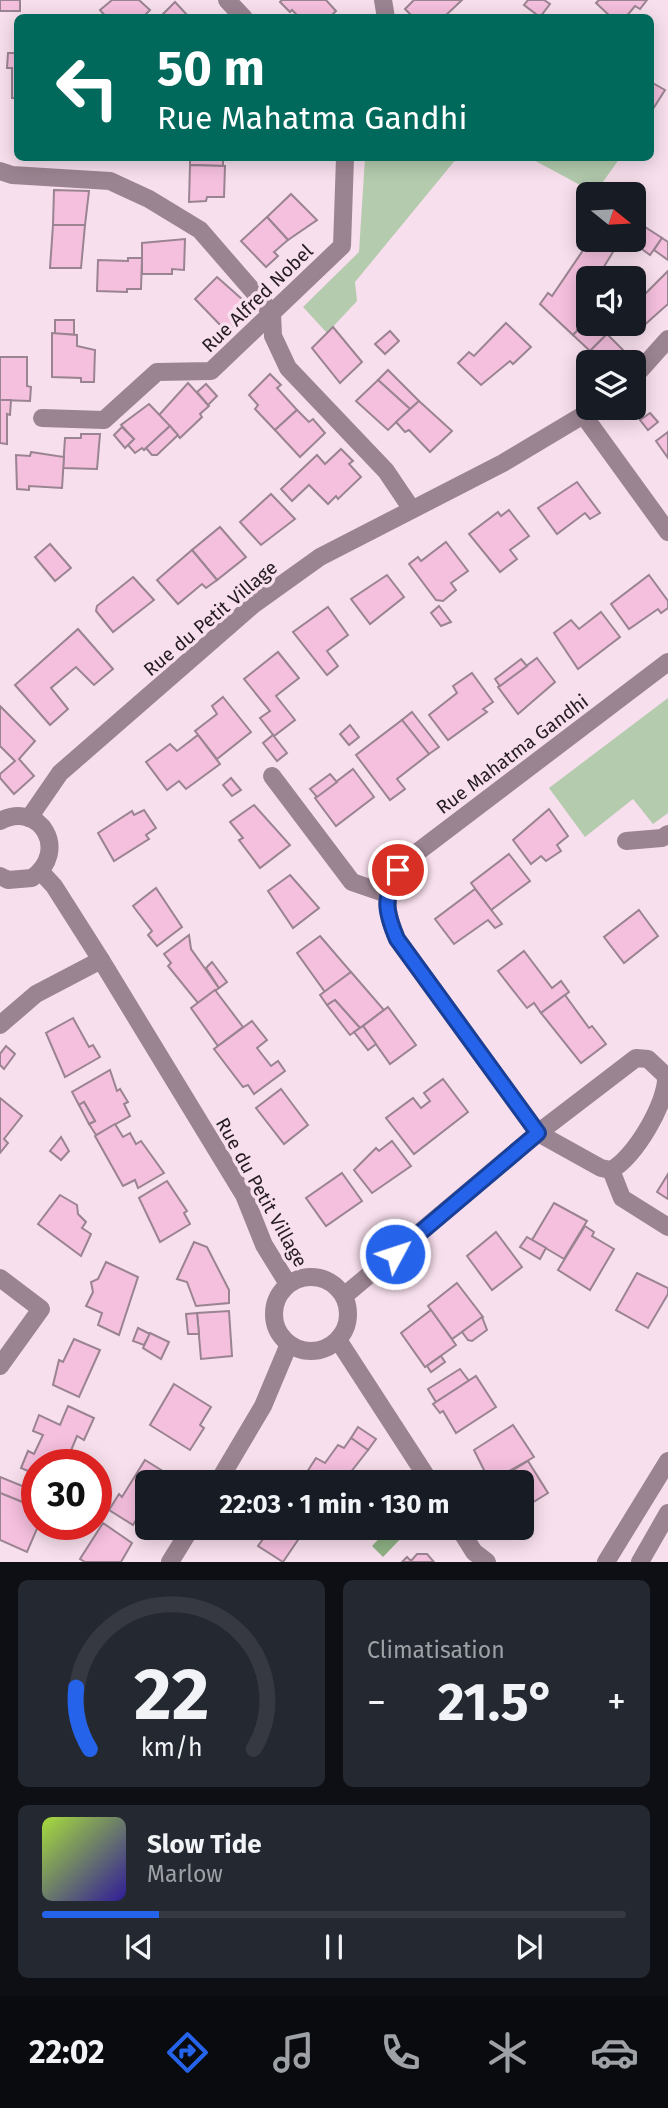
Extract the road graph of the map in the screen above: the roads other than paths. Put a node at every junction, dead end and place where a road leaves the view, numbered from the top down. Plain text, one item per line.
1 (227, 0) edge
2 (240, 14) edge
3 (345, 161) edge
4 (0, 171) edge
5 (272, 313) junction
6 (668, 339) edge
7 (646, 364) edge
8 (42, 418) dead end
9 (576, 420) edge
10 (595, 420) edge
11 (411, 508) junction
12 (668, 532) edge
13 (668, 662) edge
14 (272, 776) dead end
15 (29, 818) junction
16 (0, 821) edge
17 (668, 834) edge
18 (626, 841) dead end
19 (41, 872) junction
20 (0, 876) edge
21 (387, 894) junction
22 (101, 960) junction
23 (0, 1025) edge
24 (668, 1086) edge
25 (538, 1133) junction
26 (611, 1170) junction
27 (668, 1227) edge
28 (0, 1278) edge
29 (288, 1284) junction
30 (344, 1296) junction
31 (338, 1340) junction
32 (289, 1343) junction
33 (0, 1366) edge
34 (668, 1461) edge
35 (225, 1470) edge
36 (422, 1470) edge
37 (668, 1513) edge
38 (184, 1540) edge
39 (466, 1540) edge
40 (170, 1562) edge
41 (487, 1562) edge
42 (606, 1562) edge
43 (640, 1562) edge

1 - 2 street
3 - 5 street, Rue Alfred Nobel
4 - 5 street
5 - 8 street, Rue Alfred Nobel
5 - 11 street
6 - 7 street
9 - 11 street, Rue du Petit Village
10 - 12 street
11 - 15 street, Rue du Petit Village
13 - 21 street, Rue Mahatma Gandhi
14 - 21 street
15 - 16 street
15 - 19 street
17 - 18 street
19 - 20 street
19 - 22 street, Rue du Petit Village
21 - 25 street
22 - 23 street
22 - 29 street, Rue du Petit Village
24 - 25 street
24 - 26 street
25 - 26 street
25 - 30 street
26 - 27 street
28 - 33 street
29 - 30 street
29 - 32 street
30 - 31 street
31 - 32 street
31 - 36 street
32 - 35 street
34 - 42 street
37 - 43 street
38 - 40 street
39 - 41 street

